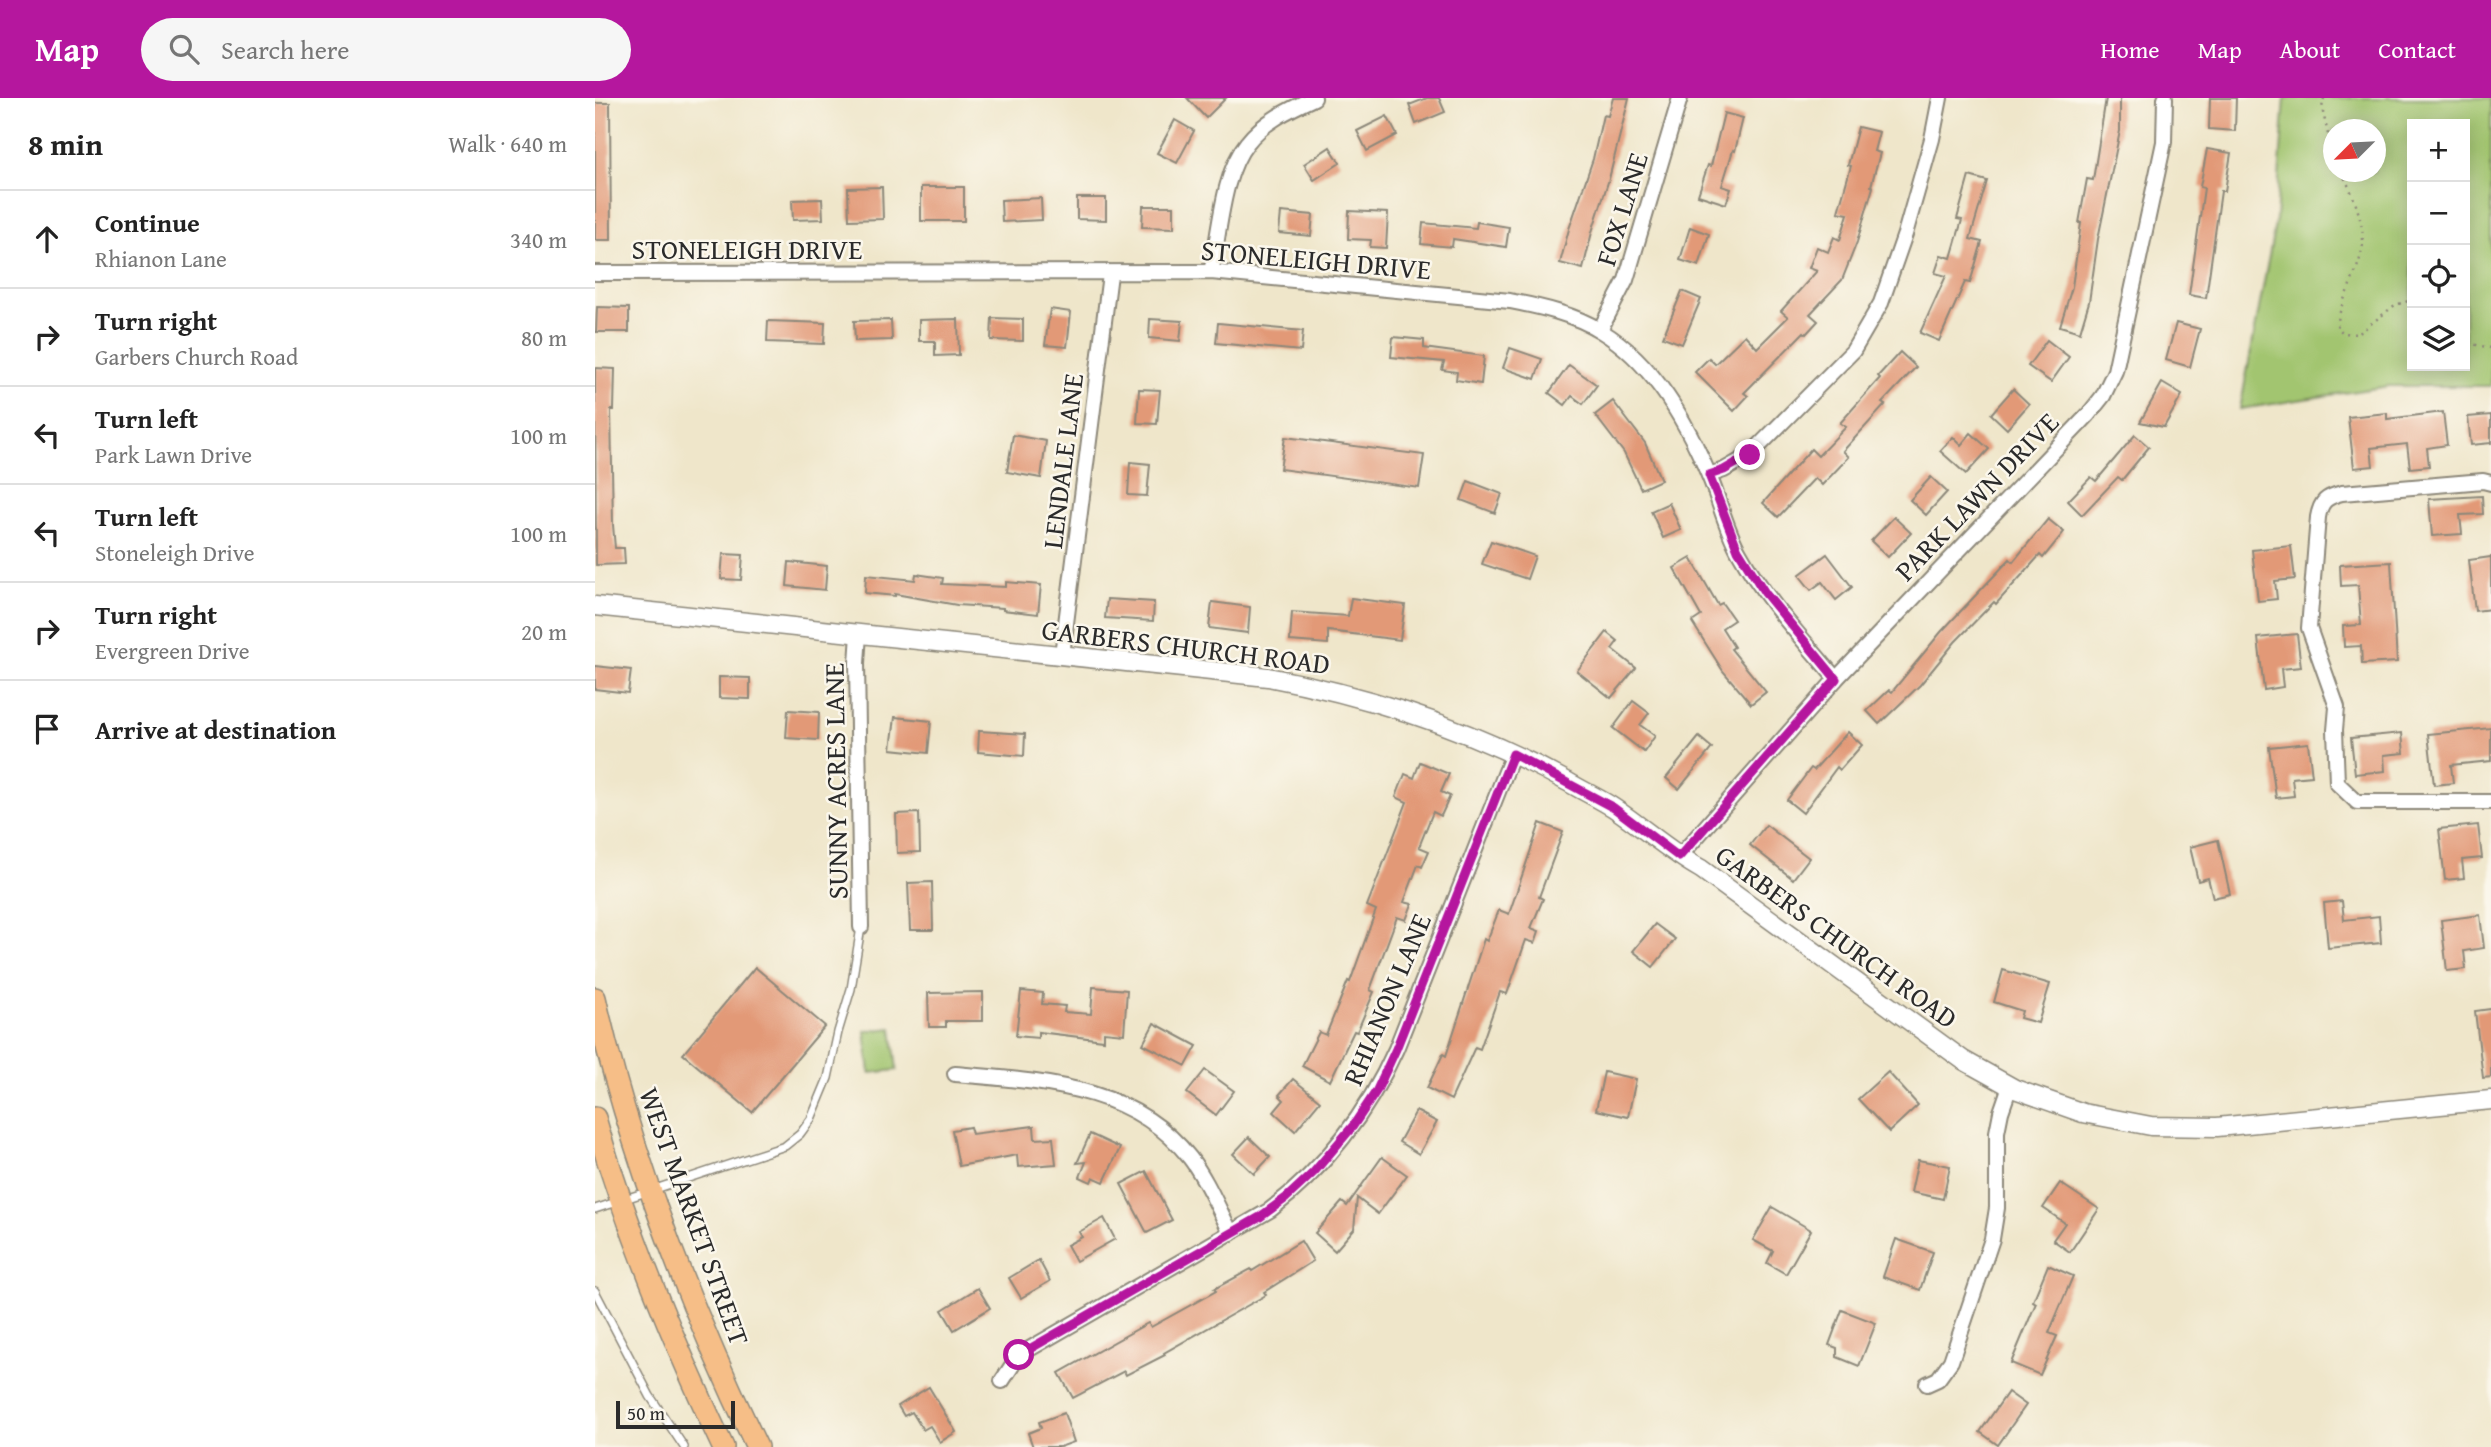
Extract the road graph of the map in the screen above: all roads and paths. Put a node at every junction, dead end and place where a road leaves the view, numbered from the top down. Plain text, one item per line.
1 (1314, 98) edge
2 (1680, 98) edge
3 (1940, 98) edge
4 (2165, 98) edge
5 (2324, 98) edge
6 (2325, 119) edge
7 (2345, 182) edge
8 (1211, 272) junction
9 (595, 273) edge
10 (1110, 274) junction
11 (2407, 301) edge
12 (1600, 330) junction
13 (2470, 342) edge
14 (2491, 348) edge
15 (1709, 475) junction
16 (2491, 483) edge
17 (595, 606) edge
18 (859, 634) junction
19 (1062, 655) junction
20 (1836, 679) junction
21 (1513, 754) junction
22 (2491, 802) edge
23 (1679, 857) junction
24 (861, 927) joint
25 (595, 998) edge
26 (955, 1074) dead end
27 (2010, 1086) junction
28 (2491, 1100) edge
29 (595, 1118) edge
30 (650, 1191) junction
31 (622, 1200) junction
32 (595, 1209) edge
33 (1231, 1233) junction
34 (595, 1292) edge
35 (1002, 1381) dead end
36 (1927, 1384) dead end
37 (684, 1447) edge
38 (723, 1447) edge
39 (757, 1447) edge

1 - 8 street
2 - 12 street, FOX LANE
3 - 15 street
4 - 20 street, PARK LAWN DRIVE
5 - 6 path
7 - 11 path
8 - 10 street, STONELEIGH DRIVE
8 - 12 street, STONELEIGH DRIVE
9 - 10 street, STONELEIGH DRIVE
10 - 19 street, LENDALE LANE
12 - 15 street, STONELEIGH DRIVE
13 - 14 path
15 - 20 street, STONELEIGH DRIVE
16 - 22 street
17 - 18 street, GARBERS CHURCH ROAD
18 - 19 street, GARBERS CHURCH ROAD
18 - 24 street, SUNNY ACRES LANE
19 - 21 street, GARBERS CHURCH ROAD
20 - 23 street, PARK LAWN DRIVE
21 - 23 street, GARBERS CHURCH ROAD
21 - 33 street, RHIANON LANE
23 - 27 street, GARBERS CHURCH ROAD
24 - 30 lane
25 - 30 main road, WEST MARKET STREET
26 - 33 street
27 - 28 street, GARBERS CHURCH ROAD
27 - 36 street
29 - 31 main road
30 - 31 lane
30 - 39 main road, WEST MARKET STREET
31 - 32 lane
31 - 38 main road
33 - 35 street, RHIANON LANE
34 - 37 lane

